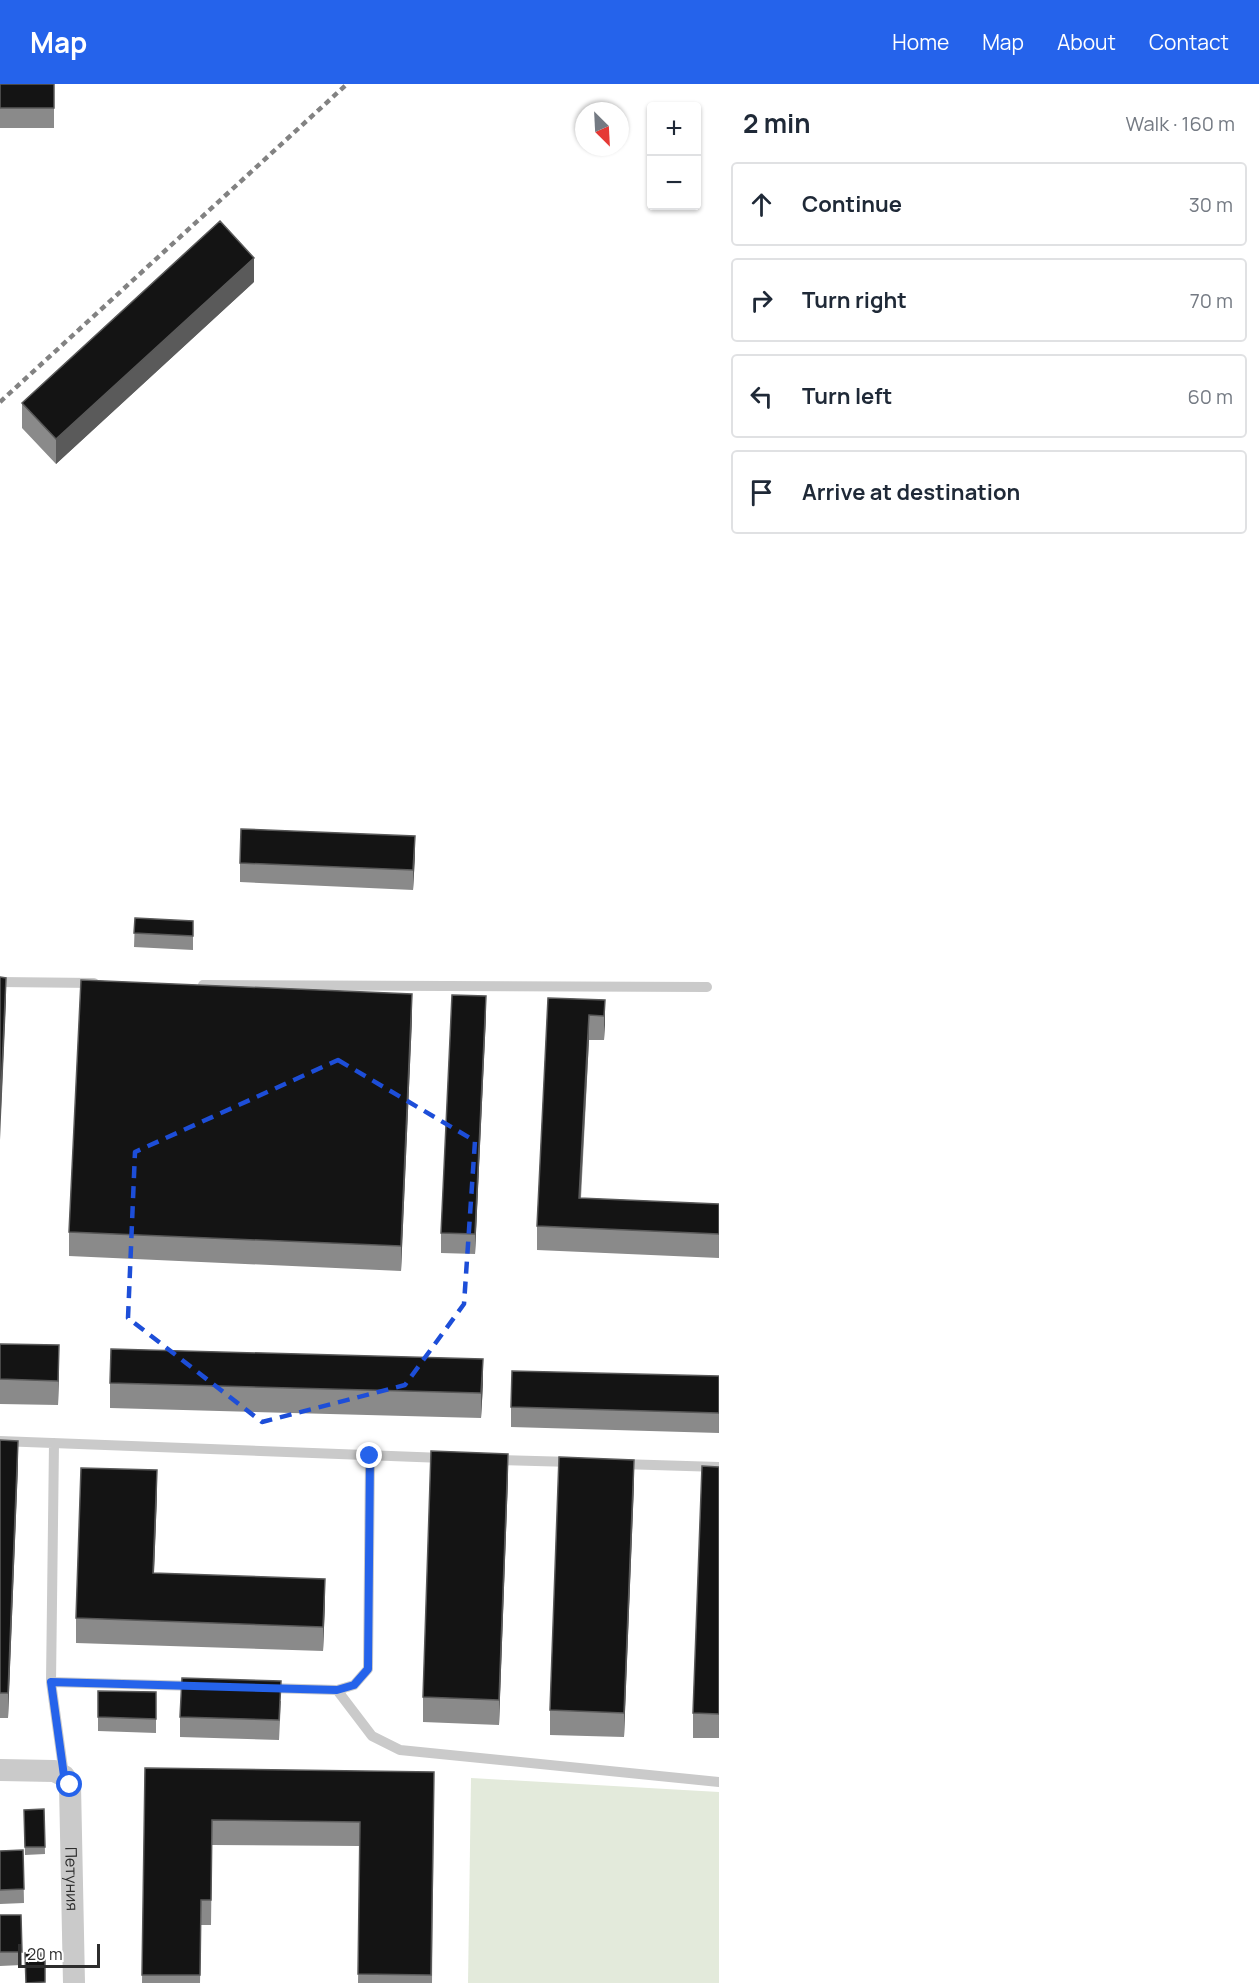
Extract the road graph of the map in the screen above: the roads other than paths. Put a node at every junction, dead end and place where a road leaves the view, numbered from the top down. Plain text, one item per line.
1 (0, 982) edge
2 (105, 984) edge
3 (186, 985) edge
4 (707, 987) dead end
5 (0, 1441) edge
6 (54, 1443) junction
7 (370, 1456) junction
8 (451, 1458) edge
9 (486, 1460) edge
10 (579, 1462) edge
11 (614, 1464) edge
12 (719, 1467) edge
13 (51, 1682) junction
14 (206, 1686) edge
15 (254, 1688) edge
16 (337, 1690) junction
17 (0, 1770) edge
18 (64, 1776) junction
19 (719, 1782) edge
20 (74, 1983) edge

1 - 2 lane
3 - 4 lane
5 - 6 lane
6 - 7 lane
6 - 13 lane
7 - 8 lane
7 - 16 lane
9 - 10 lane
11 - 12 lane
13 - 14 lane
13 - 18 lane
15 - 16 lane
16 - 19 lane
17 - 18 street
18 - 20 street, Петуния

